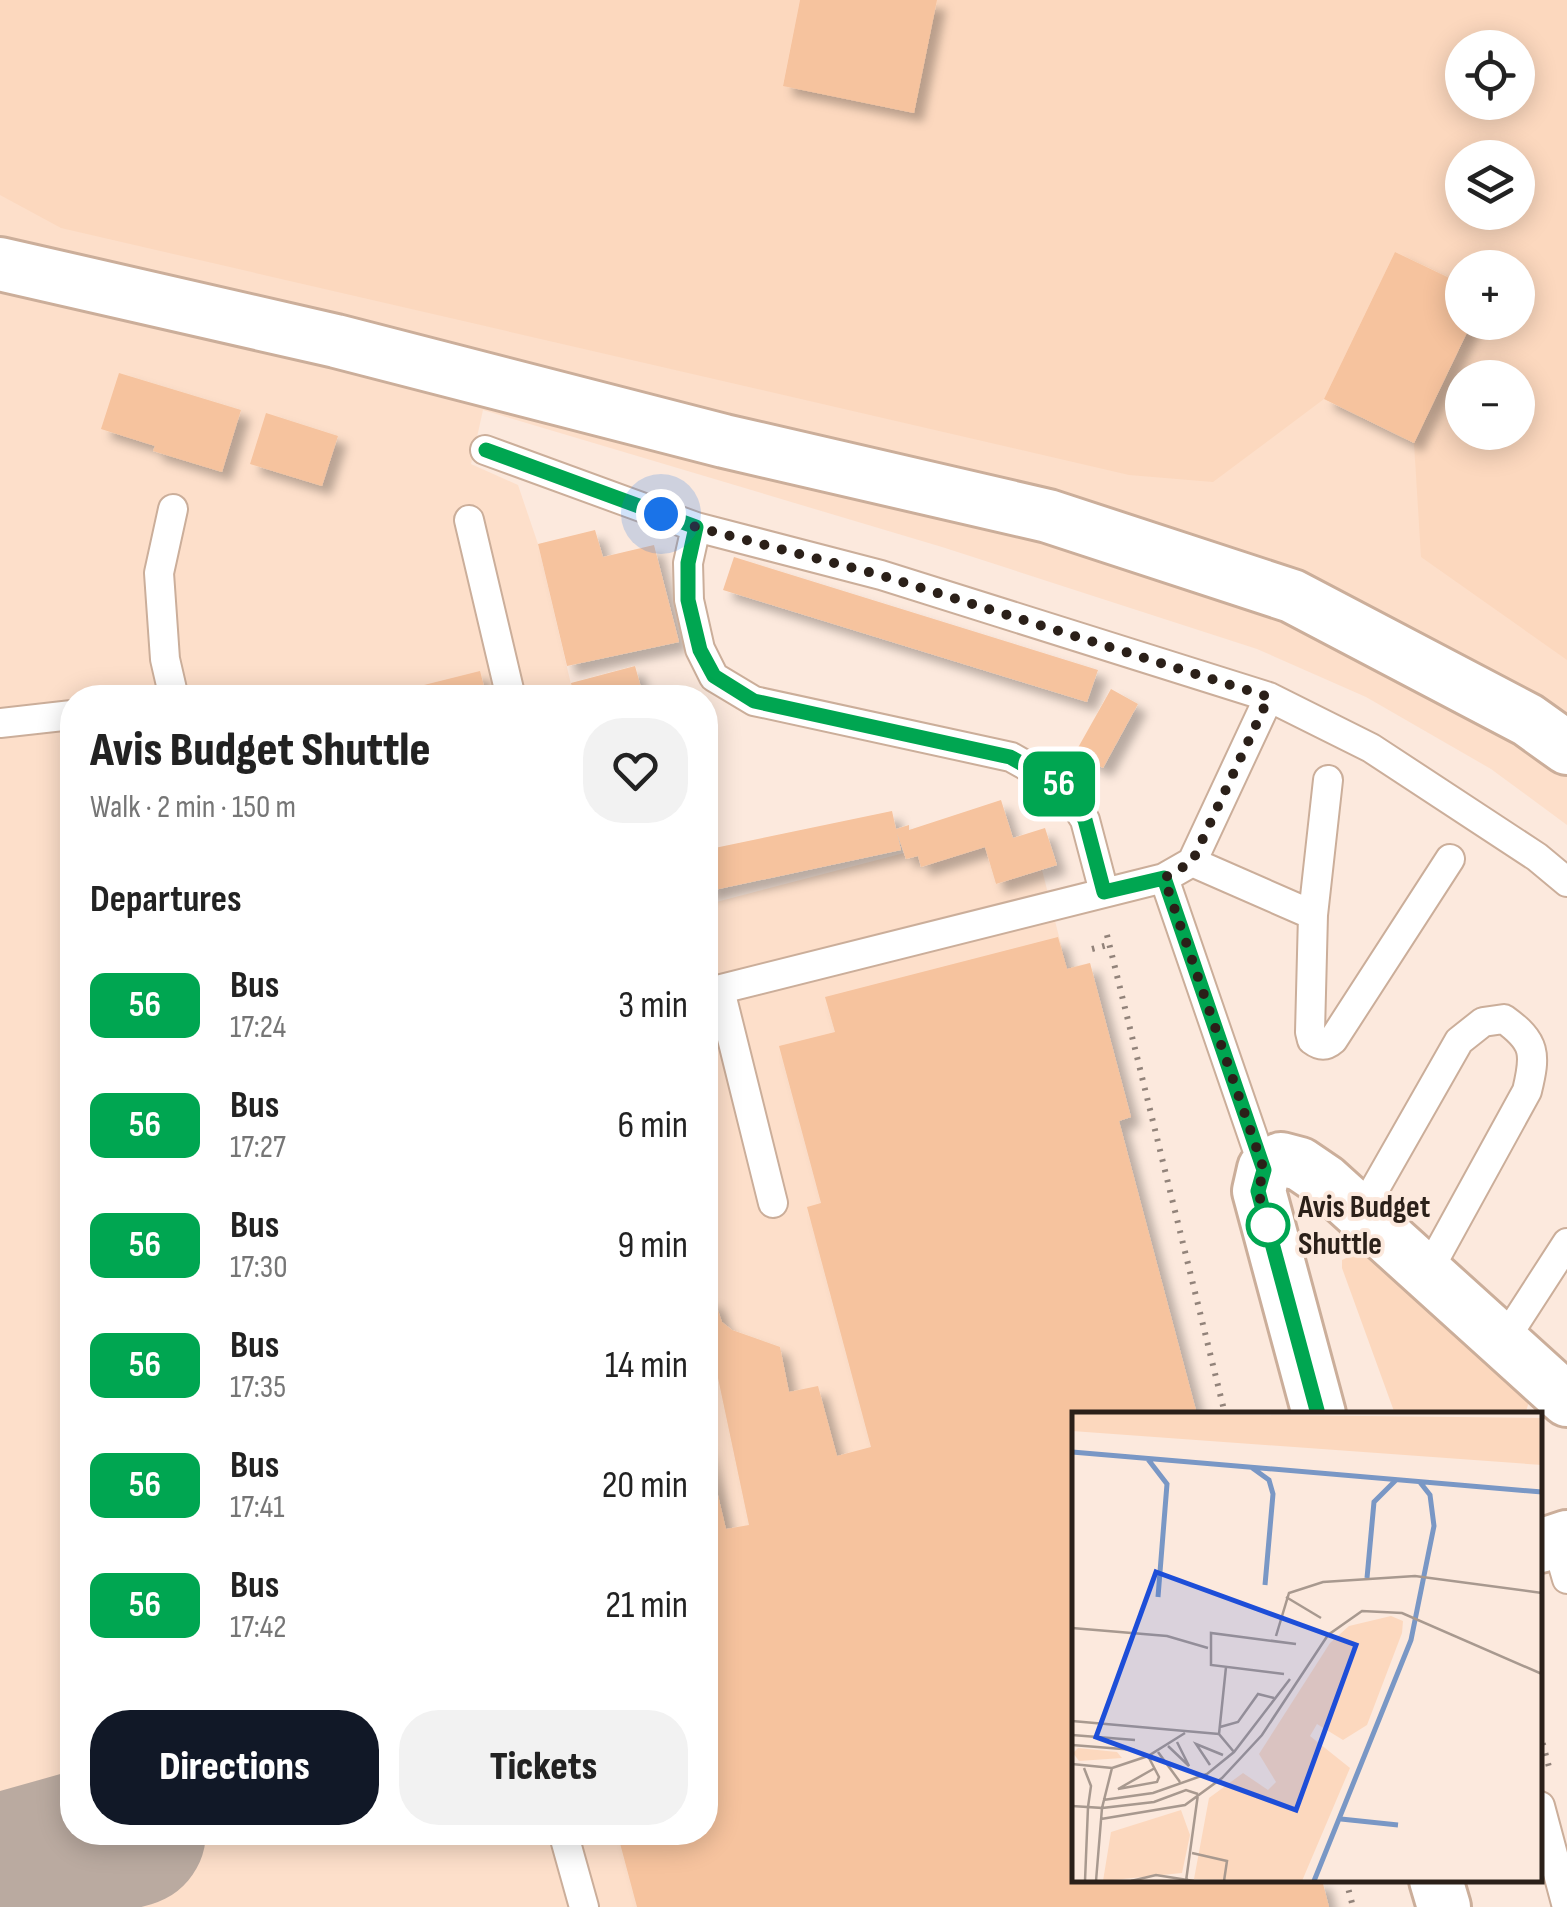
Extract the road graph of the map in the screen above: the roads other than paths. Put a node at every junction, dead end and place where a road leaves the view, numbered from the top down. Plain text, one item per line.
1 (0, 264) edge
2 (486, 450) dead end
3 (173, 509) dead end
4 (469, 520) dead end
5 (696, 527) junction
6 (171, 685) edge
7 (507, 685) edge
8 (1269, 697) junction
9 (60, 716) edge
10 (0, 723) edge
11 (1567, 748) edge
12 (1328, 780) dead end
13 (1450, 859) dead end
14 (1192, 862) junction
15 (1164, 878) junction
16 (1567, 882) edge
17 (1104, 892) junction
18 (1313, 915) junction
19 (718, 991) edge
20 (718, 1010) edge
21 (1264, 1170) junction
22 (773, 1202) dead end
23 (1361, 1213) junction
24 (1567, 1243) edge
25 (1427, 1273) junction
26 (1503, 1342) junction
27 (1567, 1400) edge
28 (1317, 1412) edge
29 (1542, 1813) edge
30 (567, 1845) edge
31 (1437, 1882) edge
32 (584, 1907) edge
33 (1444, 1907) edge
34 (1567, 1907) edge

1 - 11 street
2 - 5 lane
3 - 6 lane
4 - 7 lane
5 - 8 lane
5 - 17 lane
8 - 14 lane
8 - 16 lane
9 - 10 lane
12 - 18 lane
13 - 18 lane
14 - 15 lane
14 - 18 lane
15 - 17 lane
15 - 21 lane
17 - 19 lane
20 - 22 lane
21 - 23 street
21 - 28 street
23 - 25 street
23 - 25 lane
24 - 26 lane
25 - 26 street
26 - 27 street
29 - 34 lane
30 - 32 lane
31 - 33 street

